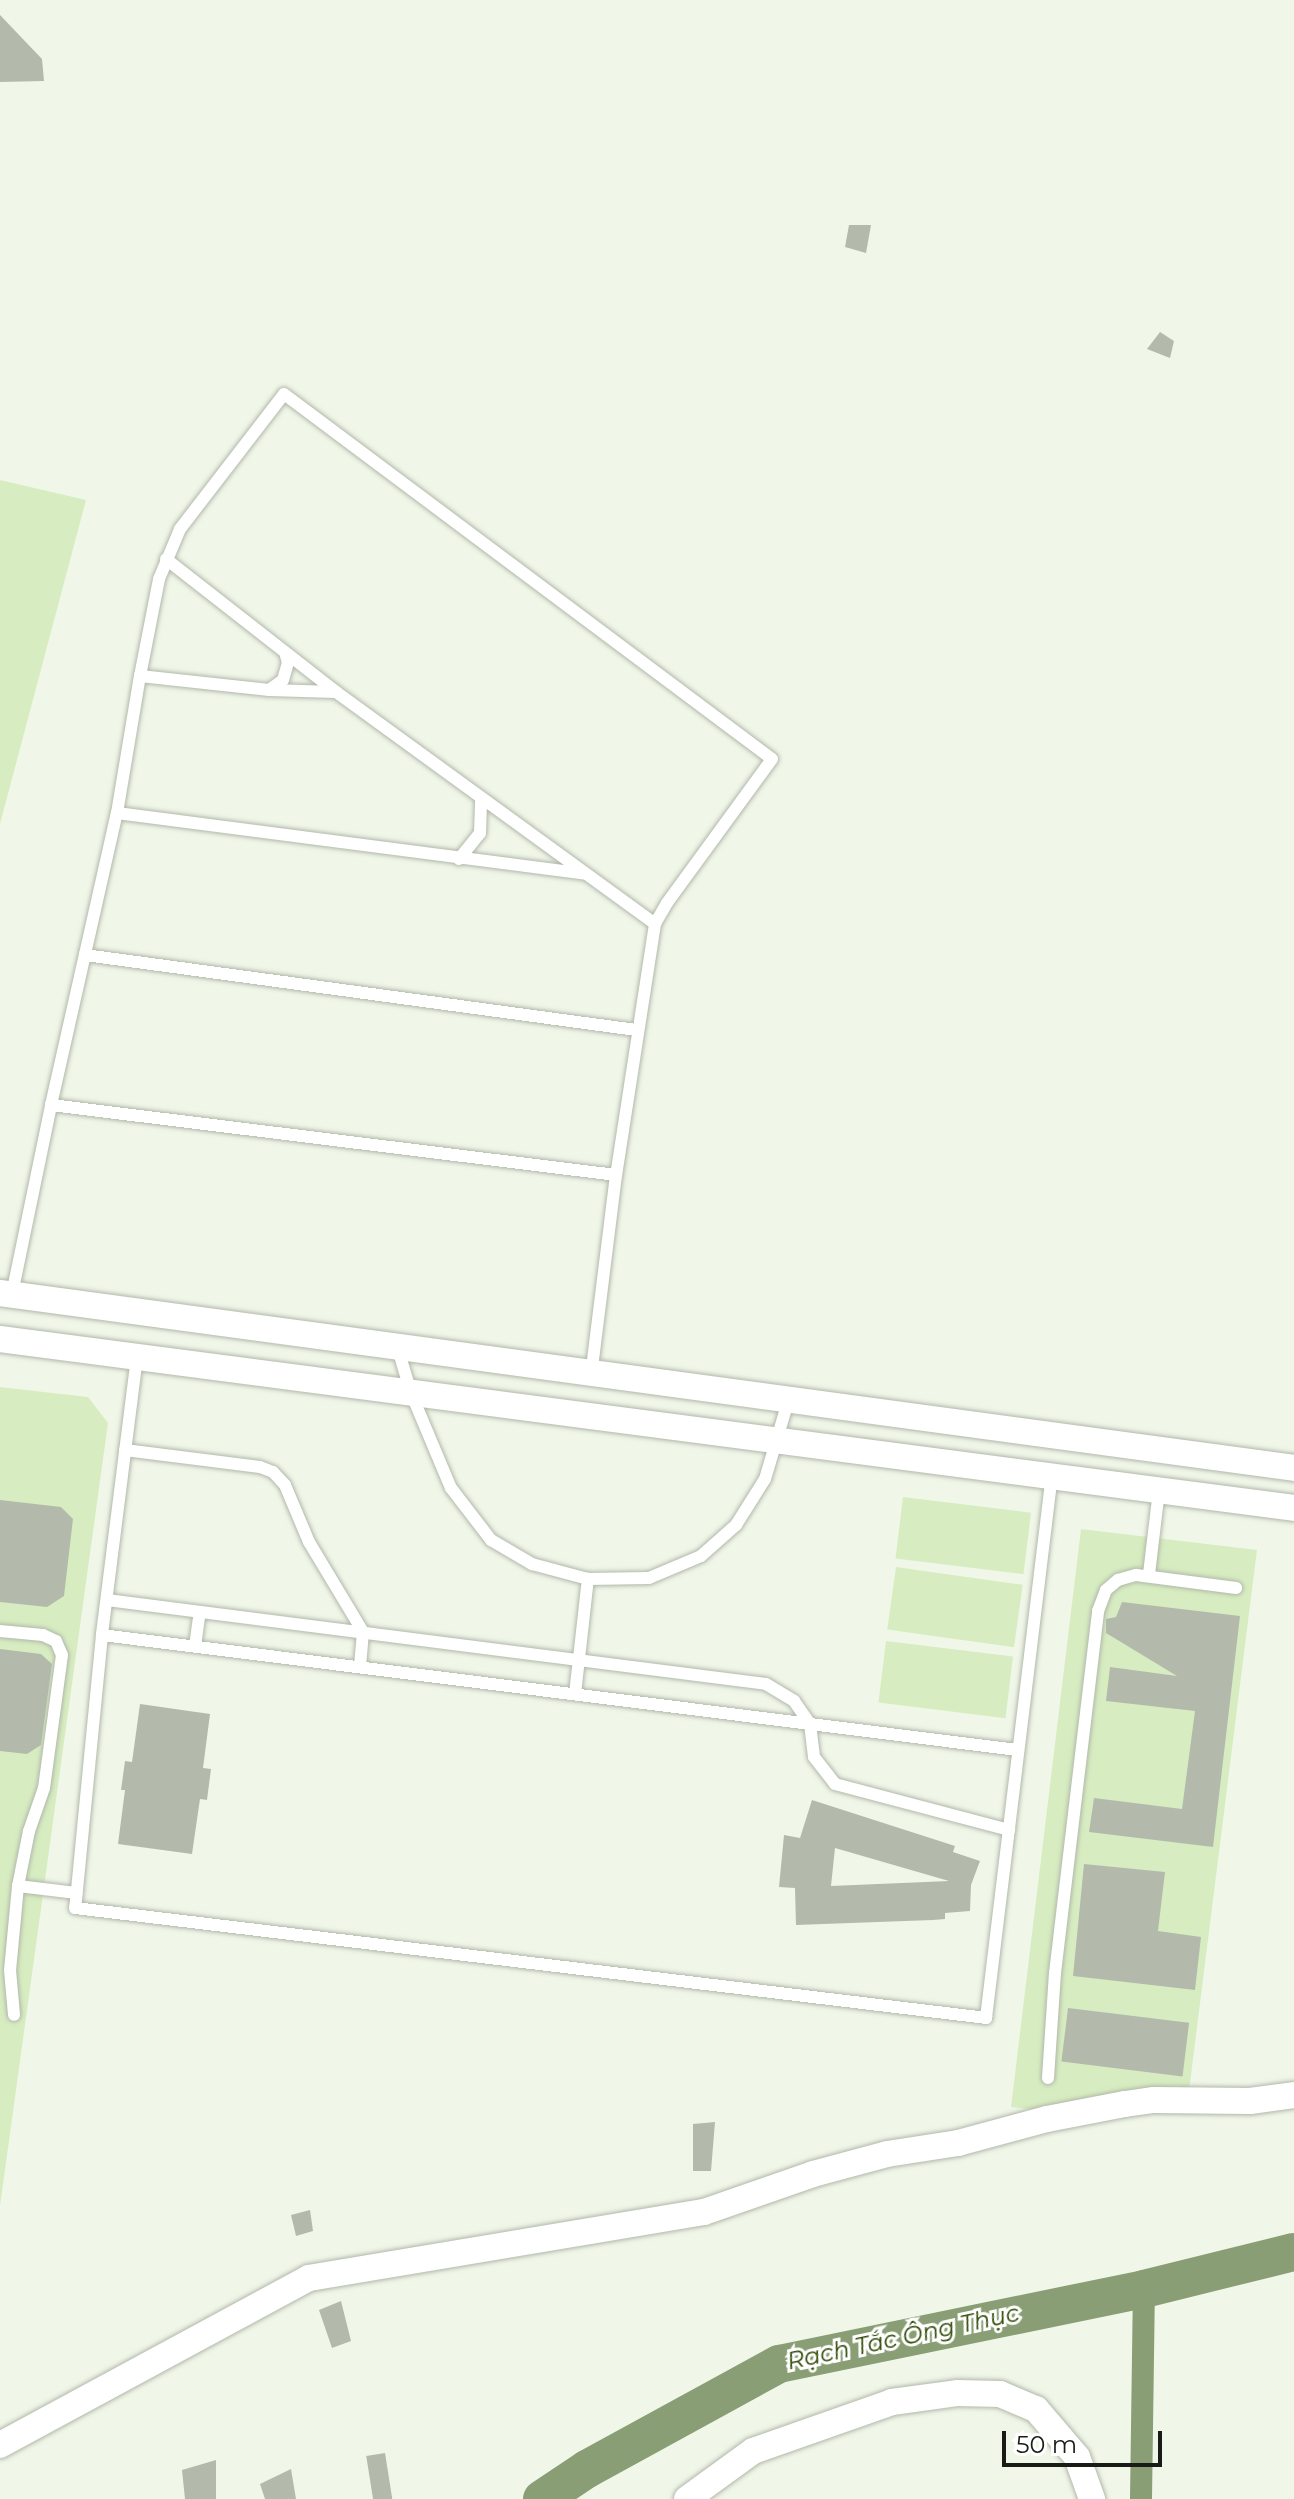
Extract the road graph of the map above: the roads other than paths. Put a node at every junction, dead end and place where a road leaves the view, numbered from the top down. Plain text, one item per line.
1 (166, 559) junction
2 (285, 652) junction
3 (140, 676) junction
4 (269, 690) junction
5 (336, 692) junction
6 (481, 798) junction
7 (117, 813) junction
8 (459, 859) junction
9 (583, 873) junction
10 (655, 924) junction
11 (85, 955) junction
12 (636, 1030) junction
13 (51, 1105) junction
14 (616, 1175) junction
15 (6, 1294) edge
16 (2, 1339) edge
17 (398, 1349) junction
18 (137, 1357) junction
19 (591, 1375) junction
20 (411, 1393) junction
21 (788, 1402) junction
22 (586, 1415) junction
23 (779, 1439) junction
24 (125, 1450) junction
25 (1165, 1451) junction
26 (1294, 1468) edge
27 (1052, 1474) junction
28 (1159, 1490) junction
29 (1294, 1508) edge
30 (1149, 1574) junction
31 (588, 1579) junction
32 (1236, 1588) dead end
33 (107, 1600) junction
34 (200, 1612) junction
35 (0, 1631) edge
36 (363, 1632) junction
37 (102, 1635) junction
38 (195, 1646) junction
39 (579, 1660) junction
40 (360, 1667) junction
41 (575, 1694) junction
42 (810, 1724) junction
43 (1018, 1750) junction
44 (1009, 1830) junction
45 (18, 1886) junction
46 (77, 1893) junction
47 (14, 2015) dead end
48 (1048, 2078) dead end
49 (1294, 2095) edge
50 (0, 2445) edge
51 (687, 2499) edge
52 (1092, 2499) edge

1 - 2 lane
1 - 3 lane
1 - 10 lane
2 - 4 lane
2 - 5 lane
3 - 4 lane
3 - 7 lane
4 - 5 lane
5 - 6 lane
6 - 8 lane
6 - 9 lane
7 - 8 lane
7 - 11 lane
8 - 9 lane
9 - 10 lane
10 - 12 lane
11 - 12 lane
11 - 13 lane
12 - 14 lane
13 - 14 lane
13 - 15 lane
14 - 19 lane
15 - 16 street
15 - 17 street
16 - 18 street
17 - 19 street
17 - 20 lane
18 - 20 street
18 - 24 lane
19 - 21 street
19 - 22 street
20 - 22 street
20 - 31 lane
21 - 23 lane
21 - 25 street
22 - 23 street
23 - 27 street
23 - 31 lane
24 - 33 lane
24 - 36 lane
25 - 26 street
25 - 28 street
27 - 28 street
27 - 43 lane
28 - 29 street
28 - 30 lane
30 - 32 lane
30 - 48 lane
31 - 39 lane
33 - 34 lane
33 - 37 lane
34 - 36 lane
34 - 38 lane
35 - 45 lane
36 - 39 lane
36 - 40 lane
37 - 38 lane
37 - 46 lane
38 - 40 lane
39 - 41 lane
39 - 42 lane
40 - 41 lane
41 - 42 lane
42 - 43 lane
42 - 44 lane
43 - 44 lane
44 - 46 lane
45 - 46 lane
45 - 47 lane
49 - 50 street
51 - 52 street

